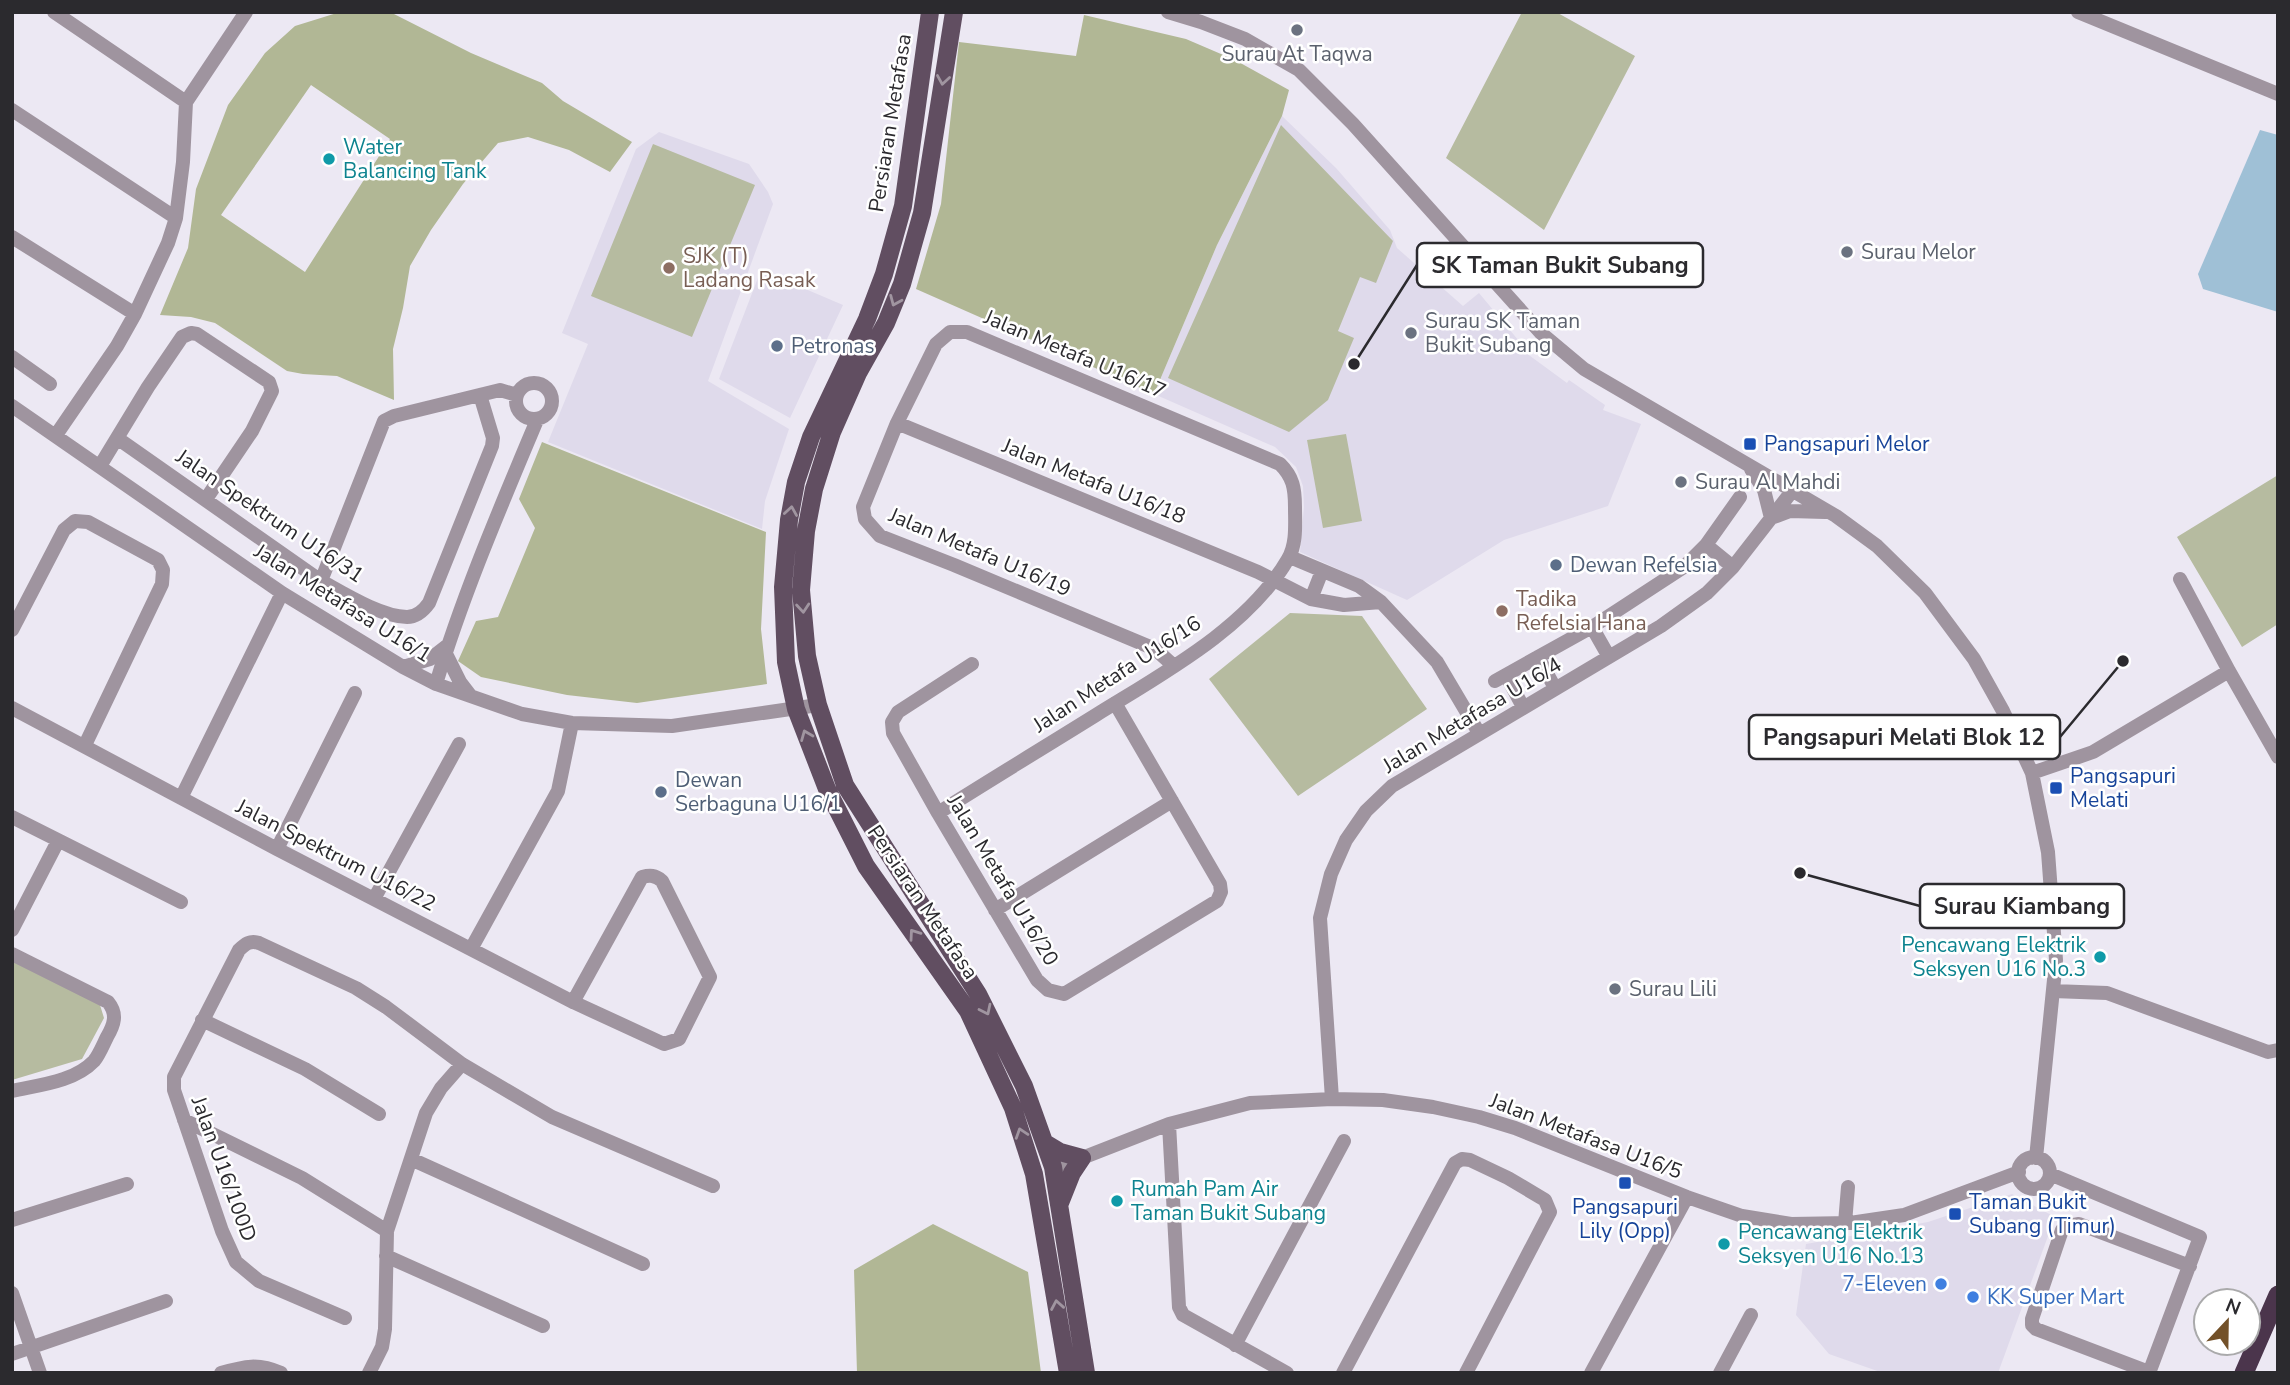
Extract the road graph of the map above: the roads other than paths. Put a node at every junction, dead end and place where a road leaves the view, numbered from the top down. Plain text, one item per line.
1 (54, 12) edge
2 (930, 12) edge
3 (954, 12) edge
4 (1168, 12) edge
5 (2078, 12) edge
6 (244, 13) edge
7 (2278, 94) edge
8 (186, 102) junction
9 (12, 110) edge
10 (176, 218) junction
11 (12, 237) edge
12 (135, 314) junction
13 (12, 357) edge
14 (50, 384) dead end
15 (480, 395) junction
16 (517, 395) junction
17 (12, 406) edge
18 (537, 420) junction
19 (897, 422) junction
20 (56, 435) junction
21 (117, 438) junction
22 (1280, 464) joint
23 (1748, 464) junction
24 (100, 466) junction
25 (1793, 490) junction
26 (1740, 497) dead end
27 (206, 499) junction
28 (1830, 513) junction
29 (1771, 518) junction
30 (1706, 545) junction
31 (1290, 556) junction
32 (1733, 567) junction
33 (1322, 571) junction
34 (2180, 579) dead end
35 (1274, 580) junction
36 (321, 581) junction
37 (282, 593) junction
38 (1311, 599) junction
39 (1381, 602) junction
40 (1592, 627) junction
41 (12, 630) edge
42 (446, 649) junction
43 (1538, 657) junction
44 (1609, 657) junction
45 (972, 664) dead end
46 (1174, 666) junction
47 (403, 667) junction
48 (2229, 671) junction
49 (436, 684) junction
50 (1555, 688) junction
51 (355, 693) dead end
52 (471, 696) junction
53 (1115, 703) junction
54 (818, 705) junction
55 (1524, 707) junction
56 (12, 708) edge
57 (796, 709) junction
58 (572, 723) junction
59 (1479, 733) junction
60 (460, 744) dead end
61 (85, 745) junction
62 (2278, 757) edge
63 (2032, 773) junction
64 (181, 798) junction
65 (1172, 801) junction
66 (938, 813) junction
67 (12, 817) edge
68 (58, 841) junction
69 (277, 849) junction
70 (374, 899) junction
71 (181, 902) dead end
72 (995, 910) junction
73 (12, 930) edge
74 (471, 949) junction
75 (12, 954) edge
76 (2053, 991) junction
77 (573, 1002) junction
78 (202, 1020) junction
79 (2278, 1051) edge
80 (462, 1063) junction
81 (12, 1091) edge
82 (1332, 1099) junction
83 (379, 1114) dead end
84 (184, 1120) junction
85 (1169, 1124) junction
86 (1344, 1141) dead end
87 (1045, 1143) junction
88 (2036, 1157) junction
89 (1082, 1158) junction
90 (411, 1159) junction
91 (1053, 1167) junction
92 (2019, 1172) junction
93 (2050, 1174) junction
94 (127, 1184) dead end
95 (713, 1186) dead end
96 (1848, 1187) dead end
97 (1687, 1197) junction
98 (1038, 1199) junction
99 (1060, 1203) junction
100 (12, 1220) edge
101 (1845, 1223) junction
102 (387, 1231) junction
103 (386, 1256) junction
104 (643, 1264) dead end
105 (2189, 1265) junction
106 (12, 1293) edge
107 (2278, 1295) edge
108 (166, 1301) dead end
109 (1751, 1315) dead end
110 (345, 1318) dead end
111 (542, 1326) dead end
112 (1235, 1345) junction
113 (32, 1348) junction
114 (12, 1354) edge
115 (2149, 1372) edge
116 (40, 1373) edge
117 (221, 1373) edge
118 (281, 1373) edge
119 (369, 1373) edge
120 (1068, 1373) edge
121 (1086, 1373) edge
122 (1287, 1373) edge
123 (1343, 1373) edge
124 (1466, 1373) edge
125 (1591, 1373) edge
126 (1720, 1373) edge
127 (2244, 1373) edge

1 - 8 street
57 -> 2 main road, Persiaran Metafasa
3 -> 54 main road, Persiaran Metafasa
4 - 23 street
5 - 7 street
6 - 8 street
8 - 10 street
9 - 10 street
10 - 12 street
11 - 12 street
12 - 20 street
13 - 14 street
15 - 16 street
15 - 36 street
15 - 36 street, Jalan Spektrum U16/31
16 - 18 street
16 - 18 street
17 - 20 street, Jalan Metafasa U16/1
18 - 42 street
19 - 22 street, Jalan Metafa U16/17
19 - 35 street, Jalan Metafa U16/18
19 - 46 street, Jalan Metafa U16/19
20 - 24 street, Jalan Metafasa U16/1
21 - 24 street
21 - 27 street, Jalan Spektrum U16/31
21 - 27 street
22 - 31 street, Jalan Metafa U16/16
23 - 25 street
23 - 29 street
24 - 37 street, Jalan Metafasa U16/1
25 - 28 street
25 - 29 street, Jalan Metafasa U16/4
26 - 30 street, Jalan Metafasa U16/4
27 - 36 street, Jalan Spektrum U16/31
28 - 29 street
28 - 63 street
29 - 32 street, Jalan Metafasa U16/4
30 - 32 street
30 - 40 street, Jalan Metafasa U16/4
31 - 33 street
31 - 35 street, Jalan Metafa U16/16
32 - 44 street, Jalan Metafasa U16/4
33 - 38 street
33 - 39 street
34 - 48 street
35 - 38 street, Jalan Metafa U16/18
35 - 46 street, Jalan Metafa U16/16
37 - 47 street, Jalan Metafasa U16/1
37 - 64 street
38 - 39 street, Jalan Metafa U16/18
39 - 59 street
40 - 43 street, Jalan Metafasa U16/4
40 - 44 street
41 - 61 street
42 - 47 street
42 - 49 street
42 - 52 street
43 - 50 street
43 - 55 street, Jalan Metafasa U16/4
44 - 50 street, Jalan Metafasa U16/4
45 - 66 street, Jalan Metafa U16/20
46 - 53 street, Jalan Metafa U16/16
47 - 49 street, Jalan Metafasa U16/1
48 - 62 street
48 - 63 street
49 - 52 street, Jalan Metafasa U16/1
50 - 55 street, Jalan Metafasa U16/4
51 - 69 street
52 - 58 street, Jalan Metafasa U16/1
53 - 65 street, Jalan Metafa U16/20
53 - 66 street, Jalan Metafa U16/16
54 - 57 street, Jalan Metafasa U16/1
54 -> 87 main road, Persiaran Metafasa
55 - 59 street, Jalan Metafasa U16/4
56 - 61 street, Jalan Spektrum U16/22
57 - 58 street, Jalan Metafasa U16/1
98 -> 57 main road, Persiaran Metafasa
58 - 74 street
59 - 82 street, Jalan Metafasa U16/4
60 - 70 street
61 - 64 street, Jalan Spektrum U16/22
63 - 76 street
64 - 69 street, Jalan Spektrum U16/22
65 - 72 street
65 - 72 street, Jalan Metafa U16/20
66 - 72 street, Jalan Metafa U16/20
67 - 68 street
68 - 71 street
68 - 73 street
69 - 70 street, Jalan Spektrum U16/22
70 - 74 street, Jalan Spektrum U16/22
74 - 77 street, Jalan Spektrum U16/22
75 - 81 street
76 - 79 street
76 - 88 street
77 - 77 street, Jalan Spektrum U16/22
78 - 80 street, Jalan U16/100D
78 - 83 street
78 - 84 street, Jalan U16/100D
80 - 90 street
80 - 95 street
82 - 85 street, Jalan Metafasa U16/5
82 - 97 street, Jalan Metafasa U16/5
84 - 102 street
84 - 110 street, Jalan U16/100D
85 - 89 street, Jalan Metafasa U16/5
85 - 112 street
86 - 112 street
87 - 89 main road
87 - 91 main road, Persiaran Metafasa
88 - 92 street
88 - 93 street
89 - 91 street, Jalan Metafasa U16/5
89 - 99 main road
90 - 102 street
90 - 104 street
91 - 98 main road
91 - 99 main road, Persiaran Metafasa
92 - 93 street
92 - 101 street, Jalan Metafasa U16/5
93 - 105 street
94 - 100 street
96 - 101 street
97 - 101 street, Jalan Metafasa U16/5
97 - 125 street
120 -> 98 main road, Persiaran Metafasa
99 - 121 main road, Persiaran Metafasa
102 - 103 street
103 - 111 street
103 - 119 street
105 - 115 street
105 - 115 street
106 - 113 street
107 - 127 highway
108 - 113 street
109 - 126 street
112 - 122 street
113 - 114 street
113 - 116 street
117 - 118 street
123 - 124 street

